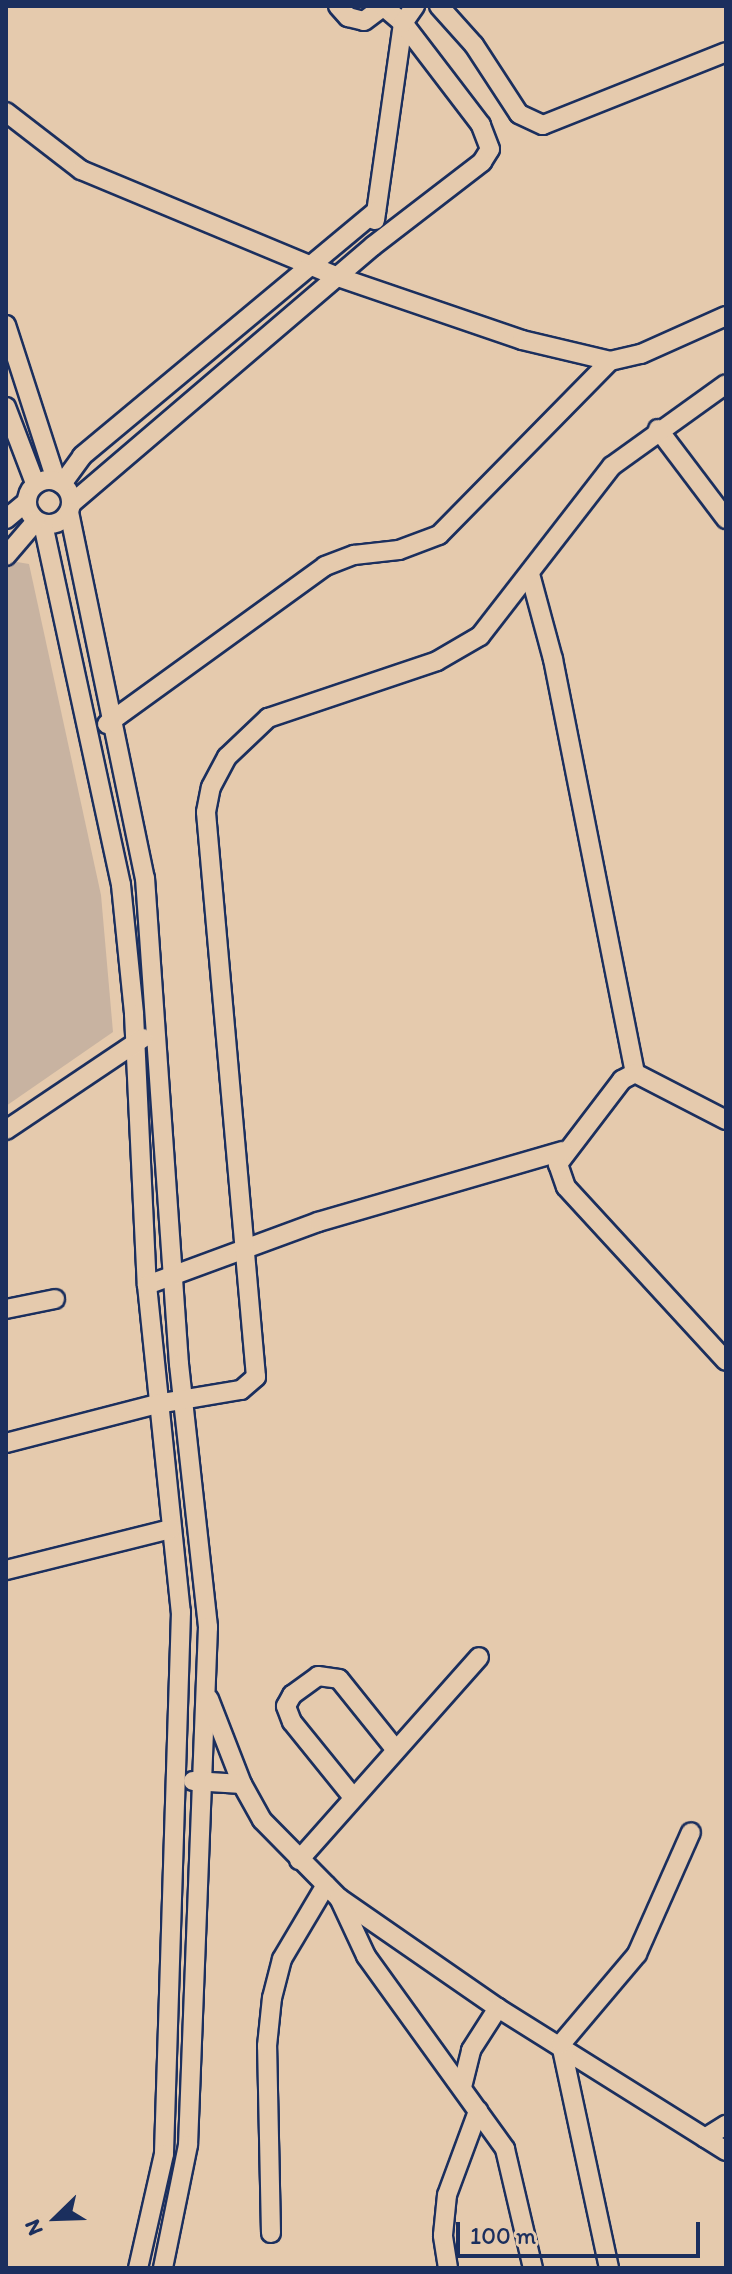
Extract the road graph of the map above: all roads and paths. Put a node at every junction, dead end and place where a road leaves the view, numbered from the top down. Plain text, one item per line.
1 (338, 6) edge
2 (384, 6) edge
3 (415, 6) edge
4 (439, 6) edge
5 (403, 23) junction
6 (726, 52) edge
7 (6, 112) edge
8 (376, 211) junction
9 (373, 246) junction
10 (310, 265) junction
11 (338, 277) junction
12 (726, 316) edge
13 (6, 325) edge
14 (610, 361) junction
15 (726, 384) edge
16 (6, 407) edge
17 (658, 429) junction
18 (59, 482) junction
19 (35, 483) junction
20 (26, 502) junction
21 (70, 508) junction
22 (6, 519) edge
23 (726, 519) edge
24 (40, 522) junction
25 (6, 556) edge
26 (530, 574) junction
27 (113, 719) junction
28 (92, 735) junction
29 (159, 1028) junction
30 (135, 1043) junction
31 (635, 1073) junction
32 (726, 1120) edge
33 (6, 1130) edge
34 (563, 1151) junction
35 (246, 1252) junction
36 (175, 1279) junction
37 (147, 1285) junction
38 (55, 1299) dead end
39 (6, 1309) edge
40 (726, 1361) edge
41 (183, 1399) junction
42 (157, 1404) junction
43 (6, 1443) edge
44 (171, 1529) junction
45 (6, 1570) edge
46 (479, 1657) dead end
47 (206, 1689) junction
48 (395, 1749) junction
49 (179, 1781) junction
50 (204, 1782) junction
51 (242, 1784) junction
52 (352, 1796) junction
53 (691, 1832) dead end
54 (299, 1860) junction
55 (332, 1892) junction
56 (498, 2008) junction
57 (561, 2044) junction
58 (462, 2087) junction
59 (478, 2111) junction
60 (726, 2125) edge
61 (705, 2138) junction
62 (726, 2151) edge
63 (271, 2233) dead end
64 (138, 2268) edge
65 (163, 2268) edge
66 (448, 2268) edge
67 (533, 2268) edge
68 (609, 2268) edge

1 - 2 lane
2 - 5 lane
3 - 5 lane
4 - 6 lane
5 - 8 lane
5 - 9 lane
7 - 10 lane
8 - 9 lane
8 - 10 lane
9 - 11 lane
10 - 11 lane
10 - 18 lane
11 - 14 lane
11 - 21 lane
12 - 14 lane
13 - 18 lane
14 - 27 lane
15 - 17 lane
16 - 19 lane
17 - 23 lane
17 - 26 lane
18 - 19 lane
18 - 21 lane
19 - 20 lane
20 - 22 lane
20 - 24 lane
21 - 24 lane
21 - 27 lane
24 - 25 lane
24 - 28 lane
26 - 31 lane
26 - 35 lane
27 - 28 lane
27 - 29 lane
28 - 30 lane
29 - 30 lane
29 - 36 lane
30 - 33 lane
30 - 37 lane
31 - 32 lane
31 - 34 lane
34 - 35 lane
34 - 40 lane
35 - 36 lane
35 - 41 lane
36 - 37 lane
36 - 41 lane
37 - 42 lane
38 - 39 lane
41 - 42 lane
41 - 47 lane
42 - 43 lane
42 - 44 lane
44 - 45 lane
44 - 49 lane
46 - 48 lane
47 - 50 lane
47 - 51 lane
48 - 52 lane
48 - 52 lane
49 - 50 lane
49 - 64 lane
50 - 51 lane
50 - 65 lane
51 - 54 lane
52 - 54 lane
53 - 57 lane
54 - 55 lane
55 - 56 lane
55 - 58 lane
55 - 63 lane
56 - 57 lane
56 - 58 lane
57 - 61 lane
57 - 68 lane
58 - 59 lane
59 - 66 lane
59 - 67 lane
60 - 61 lane
61 - 62 lane

